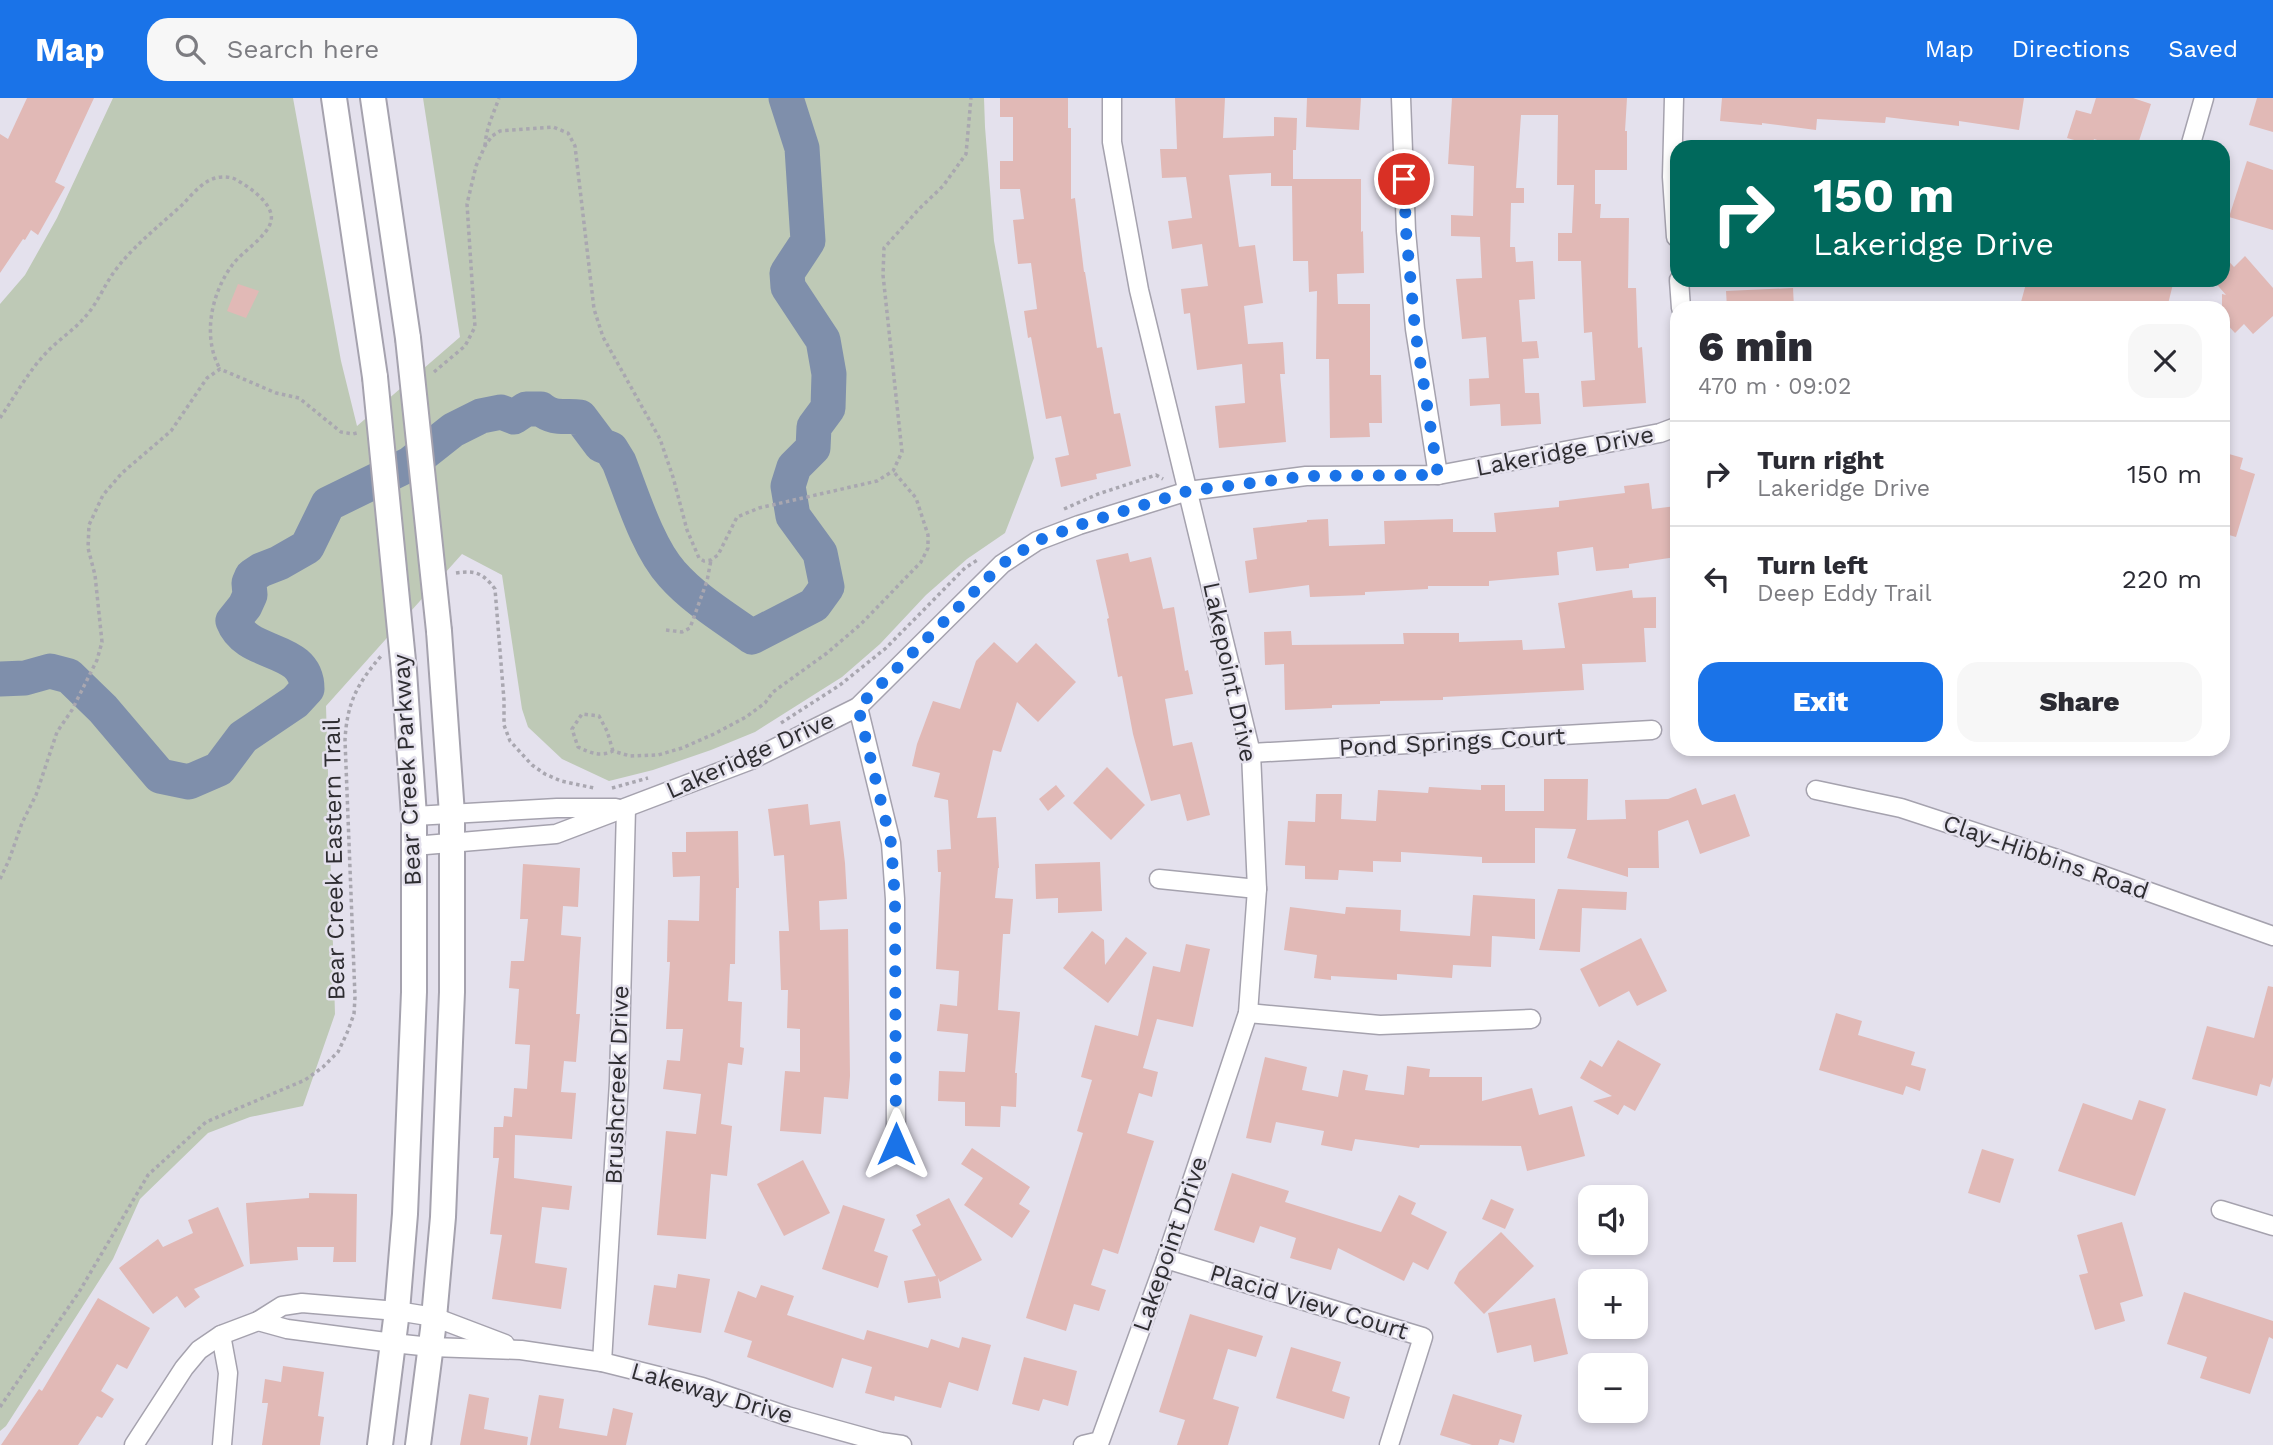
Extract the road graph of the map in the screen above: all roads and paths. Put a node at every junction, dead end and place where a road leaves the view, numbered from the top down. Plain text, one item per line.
1 (334, 98) edge
2 (373, 98) edge
3 (499, 98) edge
4 (971, 98) edge
5 (1112, 98) edge
6 (1401, 98) edge
7 (1674, 98) edge
8 (2204, 98) edge
9 (1674, 140) edge
10 (2191, 140) edge
11 (485, 146) dead end
12 (220, 369) dead end
13 (0, 418) edge
14 (1670, 429) edge
15 (893, 471) junction
16 (1438, 475) junction
17 (1163, 479) dead end
18 (1188, 491) junction
19 (759, 508) dead end
20 (1062, 510) dead end
21 (983, 555) dead end
22 (711, 560) dead end
23 (456, 573) dead end
24 (666, 630) dead end
25 (387, 648) dead end
26 (97, 660) dead end
27 (858, 707) junction
28 (771, 728) dead end
29 (1652, 730) dead end
30 (613, 751) junction
31 (1251, 753) junction
32 (653, 776) dead end
33 (597, 788) dead end
34 (606, 790) dead end
35 (1816, 790) dead end
36 (626, 808) junction
37 (452, 814) junction
38 (414, 816) junction
39 (453, 843) junction
40 (414, 846) junction
41 (0, 879) edge
42 (1159, 879) dead end
43 (1257, 889) junction
44 (2273, 936) edge
45 (1248, 1013) junction
46 (1531, 1018) dead end
47 (896, 1144) dead end
48 (2221, 1210) dead end
49 (2273, 1226) edge
50 (1166, 1259) junction
51 (397, 1311) junction
52 (434, 1317) junction
53 (258, 1321) junction
54 (221, 1335) junction
55 (393, 1343) junction
56 (430, 1347) junction
57 (521, 1350) junction
58 (602, 1362) junction
59 (0, 1408) edge
60 (1091, 1443) edge
61 (134, 1445) edge
62 (222, 1445) edge
63 (380, 1445) edge
64 (418, 1445) edge
65 (902, 1445) edge
66 (1389, 1445) edge

1 - 38 main road, Bear Creek Parkway, bridge
2 - 37 main road, Bear Creek Parkway, bridge
3 - 11 path
4 - 15 path
5 - 18 street, Lakepoint Drive
6 - 16 street
7 - 9 street
8 - 10 street
12 - 13 path
14 - 16 street, Lakeridge Drive
15 - 19 path
15 - 30 path
16 - 18 street, Lakeridge Drive
17 - 20 path
18 - 27 street, Lakeridge Drive
18 - 31 street, Lakepoint Drive
21 - 28 path
22 - 24 path
23 - 33 path
25 - 59 path, Bear Creek Eastern Trail
26 - 41 path
27 - 36 street, Lakeridge Drive
27 - 47 street
29 - 31 street, Pond Springs Court
30 - 30 path
31 - 43 street, Lakepoint Drive
32 - 34 path
35 - 44 street, Clay-Hibbins Road
36 - 37 street, Lakeridge Drive
36 - 39 street, Lakeridge Drive
36 - 58 street, Brushcreek Drive
37 - 38 street, Lakeridge Drive
37 - 39 main road, Bear Creek Parkway
38 - 40 main road, Bear Creek Parkway
39 - 40 street, Lakeridge Drive
39 - 52 main road, Bear Creek Parkway
40 - 51 main road, Bear Creek Parkway
42 - 43 street
43 - 45 street, Lakepoint Drive
45 - 46 street
45 - 50 street, Lakepoint Drive
48 - 49 street
50 - 60 street, Lakepoint Drive
50 - 66 street, Placid View Court
51 - 52 street, Lakeway Drive
51 - 53 street, Lakeway Drive
51 - 55 main road, Bear Creek Parkway
52 - 56 main road, Bear Creek Parkway
52 - 57 street, Lakeway Drive
53 - 54 street, Lakeway Drive
53 - 55 street, Lakeway Drive
54 - 61 street, Lakeway Drive
54 - 62 street
55 - 56 street, Lakeway Drive
55 - 63 main road, Bear Creek Parkway
56 - 57 street, Lakeway Drive
56 - 64 main road, Bear Creek Parkway
57 - 58 street, Lakeway Drive
58 - 65 street, Lakeway Drive

